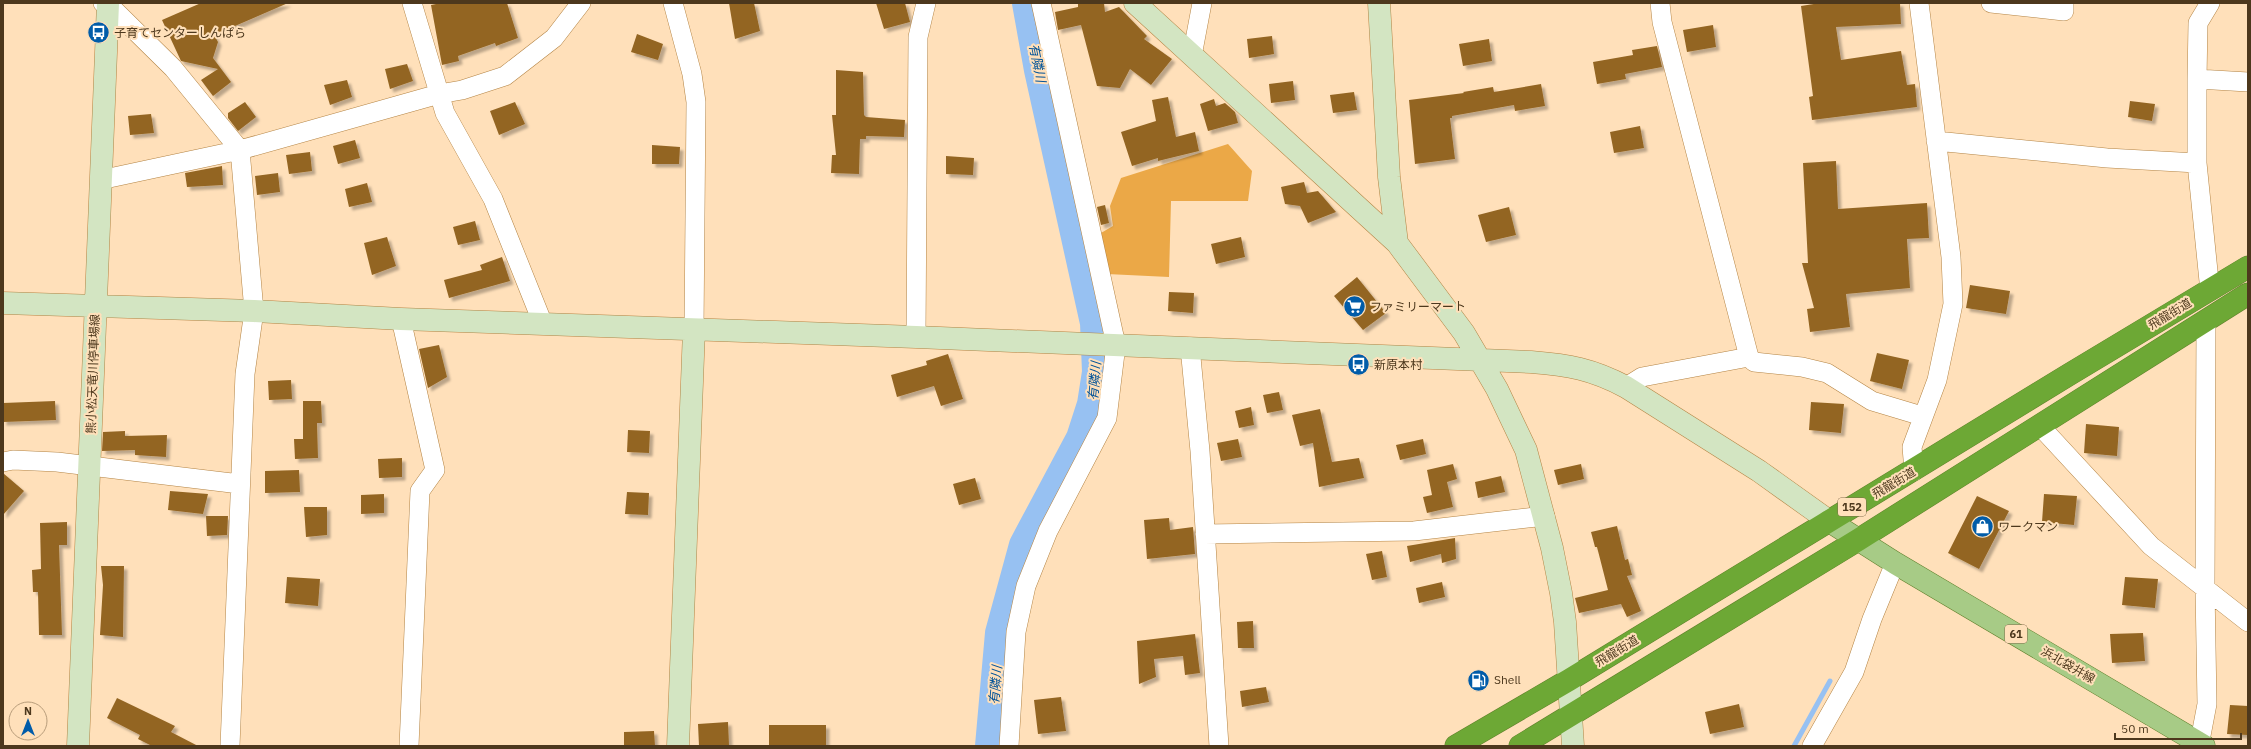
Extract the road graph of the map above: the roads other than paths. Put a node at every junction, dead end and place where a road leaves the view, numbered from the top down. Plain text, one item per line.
1 (106, 3) edge
2 (412, 3) edge
3 (581, 3) edge
4 (673, 3) edge
5 (926, 3) edge
6 (1041, 3) edge
7 (1135, 3) edge
8 (1202, 3) edge
9 (1379, 3) edge
10 (1660, 3) edge
11 (1919, 3) edge
12 (1991, 3) edge
13 (2064, 3) edge
14 (2198, 3) edge
15 (2210, 3) edge
16 (2198, 23) junction
17 (1192, 56) junction
18 (2197, 79) junction
19 (2248, 82) edge
20 (439, 94) junction
21 (1936, 141) junction
22 (240, 150) junction
23 (2197, 163) junction
24 (100, 180) junction
25 (1397, 243) junction
26 (2248, 267) edge
27 (2210, 291) junction
28 (2248, 294) edge
29 (3, 303) edge
30 (95, 305) junction
31 (254, 311) junction
32 (401, 319) junction
33 (2206, 320) junction
34 (543, 324) junction
35 (694, 330) junction
36 (916, 337) junction
37 (1112, 345) junction
38 (1190, 348) junction
39 (1749, 357) junction
40 (1480, 360) junction
41 (1626, 387) junction
42 (1922, 416) junction
43 (2040, 426) junction
44 (3, 462) edge
45 (89, 465) junction
46 (1914, 471) junction
47 (240, 484) junction
48 (1544, 516) junction
49 (1829, 521) junction
50 (1205, 534) junction
51 (1858, 540) junction
52 (1895, 563) junction
53 (2205, 588) junction
54 (2248, 622) edge
55 (1569, 680) junction
56 (1571, 715) junction
57 (2201, 745) edge
58 (78, 746) edge
59 (230, 746) edge
60 (409, 746) edge
61 (678, 746) edge
62 (1009, 746) edge
63 (1219, 746) edge
64 (1456, 746) edge
65 (1520, 746) edge
66 (1573, 746) edge
67 (1812, 746) edge

1 - 22 street
1 - 24 street, 熊小松天竜川停車場線
2 - 20 street
3 - 20 street
4 - 35 street
5 - 36 street
6 - 37 street
7 - 17 street
8 - 17 street
9 - 25 street
10 - 39 street
11 - 21 street
12 - 13 street
14 - 16 street
15 - 16 street
16 - 18 street
17 - 25 street
18 - 19 street
18 - 23 street
20 - 22 street
20 - 34 street
21 - 23 street
21 - 42 street
22 - 24 street
22 - 31 street
23 - 27 street
24 - 30 street, 熊小松天竜川停車場線
25 - 40 street
26 - 27 highway, 飛龍街道 / 152
27 - 46 highway, 飛龍街道 / 152
28 - 33 highway, 飛龍街道 / 152
29 - 30 street
30 - 31 street
30 - 45 street, 熊小松天竜川停車場線
31 - 32 street
31 - 47 street
32 - 34 street
32 - 60 street
33 - 43 highway, 飛龍街道 / 152
33 - 53 street
34 - 35 street
35 - 36 street
35 - 61 street
36 - 37 street
37 - 38 street
37 - 62 street
38 - 40 street
38 - 50 street
39 - 41 street
39 - 42 street
40 - 41 street
40 - 48 street
41 - 49 street
42 - 46 street
43 - 51 highway, 飛龍街道 / 152
43 - 53 street
44 - 45 street
45 - 47 street
45 - 58 street, 熊小松天竜川停車場線
46 - 49 highway, 飛龍街道 / 152
47 - 59 street
48 - 50 street
48 - 55 street
49 - 51 main road, 浜北袋井線 / 61
49 - 55 highway, 飛龍街道 / 152
50 - 63 street
51 - 52 main road, 浜北袋井線 / 61
51 - 56 highway, 飛龍街道 / 152
52 - 57 main road, 浜北袋井線 / 61
52 - 67 street
53 - 54 street
53 - 57 street
55 - 56 street
55 - 64 highway, 飛龍街道 / 152
56 - 65 highway, 飛龍街道 / 152
56 - 66 street

